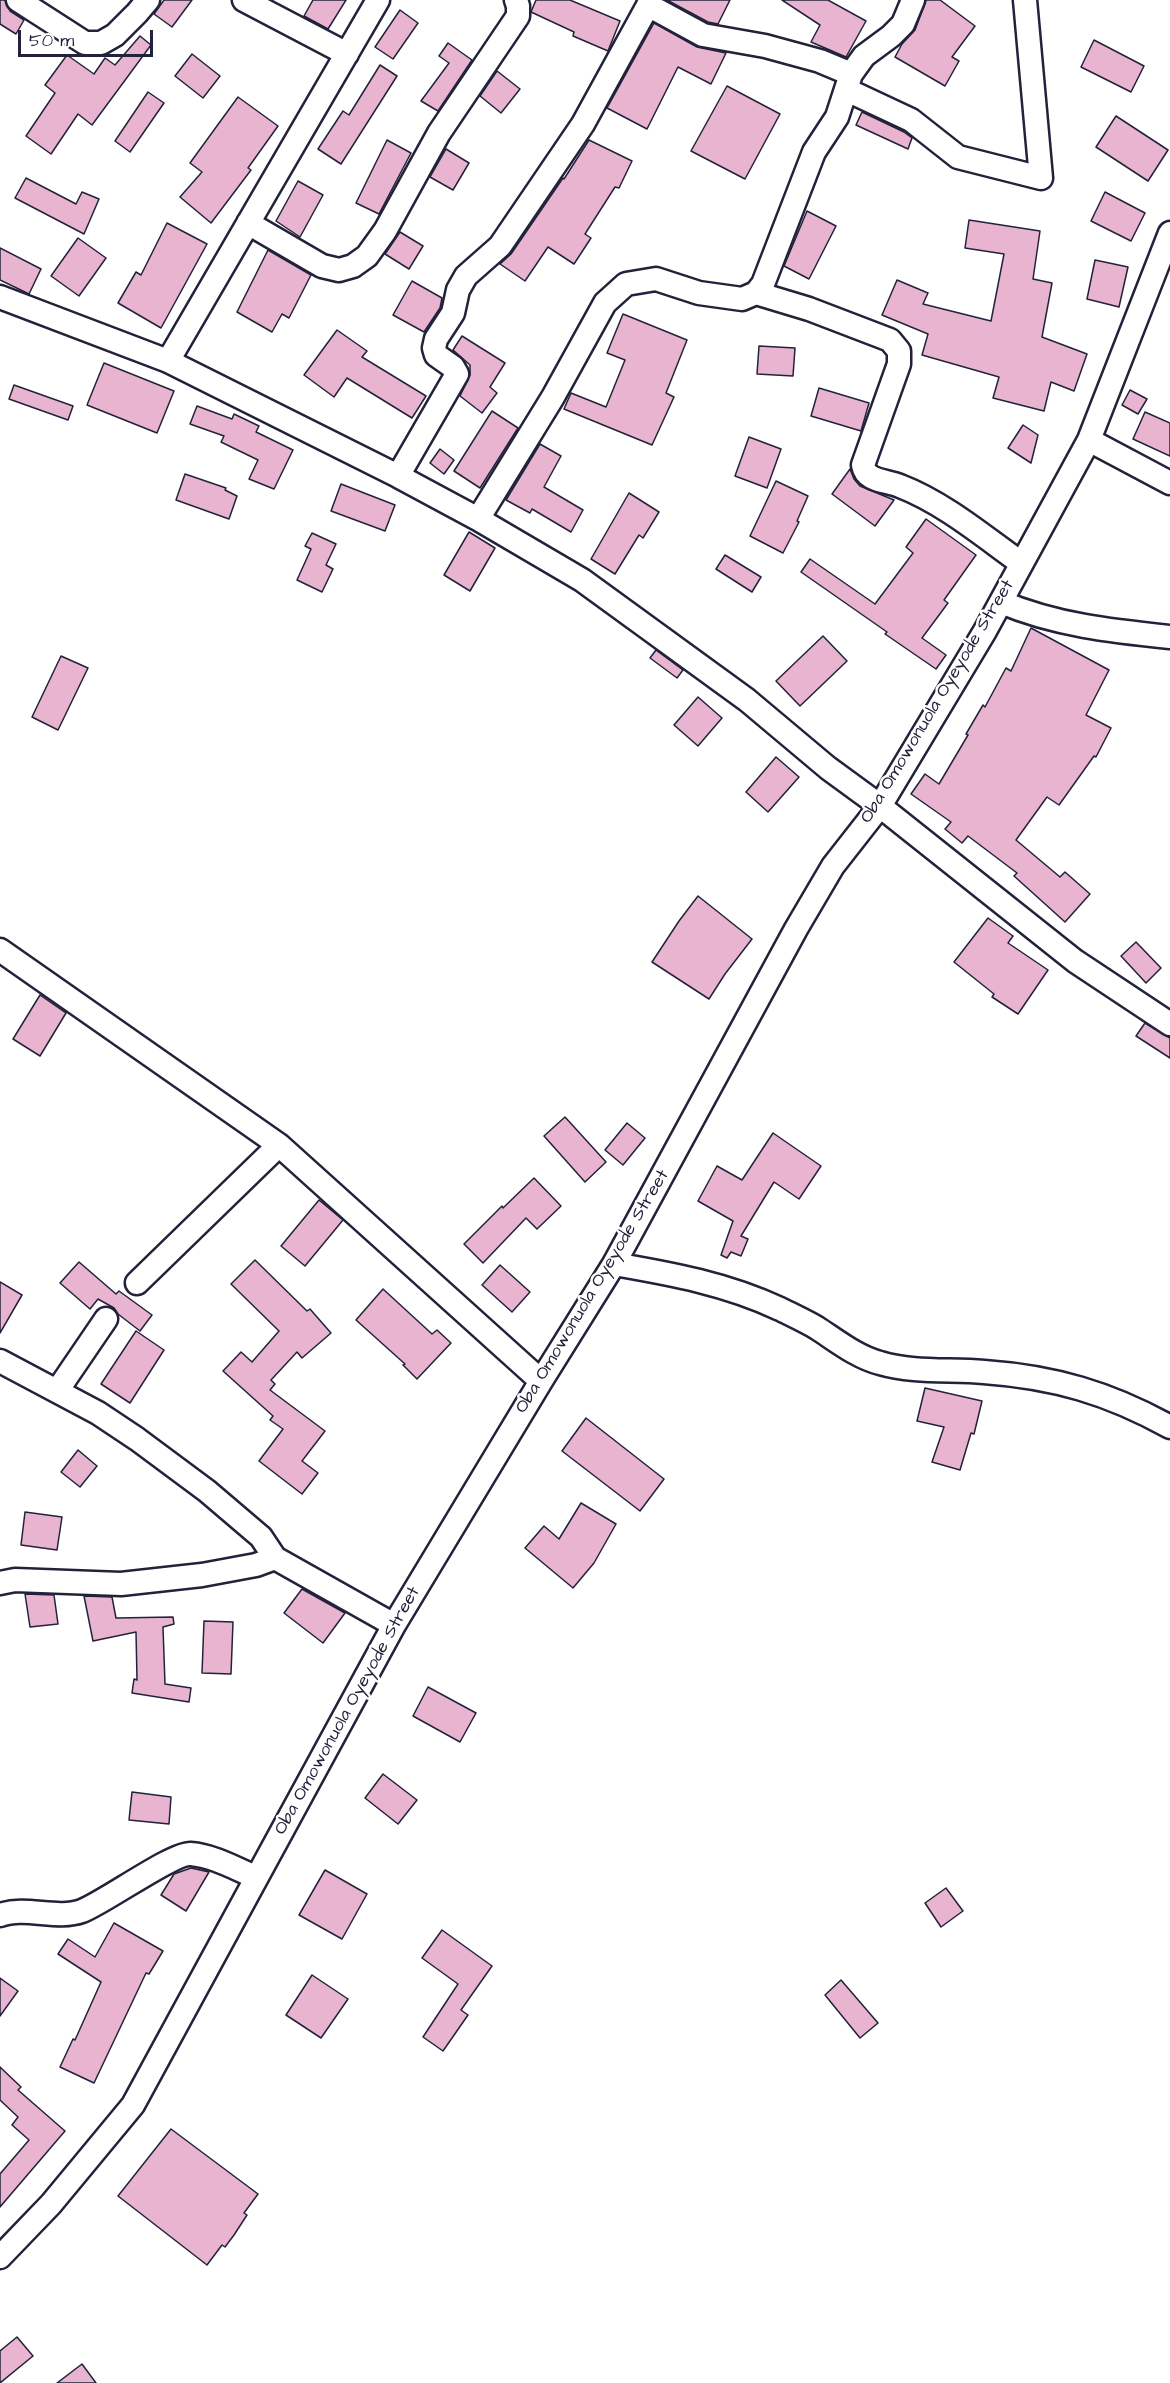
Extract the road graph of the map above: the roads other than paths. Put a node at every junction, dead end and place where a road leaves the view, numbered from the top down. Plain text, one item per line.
1 (18, 0) edge
2 (148, 0) edge
3 (244, 0) edge
4 (378, 0) edge
5 (516, 0) edge
6 (913, 0) edge
7 (1024, 0) edge
8 (649, 2) edge
9 (347, 54) junction
10 (849, 82) junction
11 (248, 224) junction
12 (1170, 233) edge
13 (756, 293) junction
14 (0, 297) edge
15 (168, 361) junction
16 (1089, 440) junction
17 (398, 476) junction
18 (1170, 483) edge
19 (478, 519) junction
20 (1021, 563) junction
21 (1001, 602) junction
22 (1170, 637) edge
23 (880, 806) junction
24 (0, 950) edge
25 (1170, 1024) edge
26 (279, 1145) junction
27 (614, 1264) junction
28 (137, 1283) dead end
29 (106, 1319) dead end
30 (0, 1361) edge
31 (541, 1381) junction
32 (57, 1391) junction
33 (1170, 1427) edge
34 (275, 1558) junction
35 (0, 1583) edge
36 (394, 1625) junction
37 (256, 1877) junction
38 (0, 1915) edge
39 (0, 2257) edge

1 - 2 street
3 - 9 street
4 - 9 street
5 - 11 street
6 - 10 street
7 - 10 street
8 - 10 street
8 - 17 street
9 - 11 street
10 - 13 street
11 - 15 street
12 - 16 street, Oba Omowonuola Oyeyode Street
13 - 19 street
13 - 20 street
14 - 15 street
15 - 17 street
16 - 18 street
16 - 20 street, Oba Omowonuola Oyeyode Street
17 - 19 street
19 - 23 street
20 - 21 street, Oba Omowonuola Oyeyode Street
21 - 22 street
21 - 23 street, Oba Omowonuola Oyeyode Street
23 - 25 street
23 - 27 street, Oba Omowonuola Oyeyode Street
24 - 26 street
26 - 28 street
26 - 31 street
27 - 31 street, Oba Omowonuola Oyeyode Street
27 - 33 street
29 - 32 street
30 - 32 street
31 - 36 street, Oba Omowonuola Oyeyode Street
32 - 34 street
34 - 35 street
34 - 36 street
36 - 37 street, Oba Omowonuola Oyeyode Street
37 - 38 street
37 - 39 street, Oba Omowonuola Oyeyode Street

